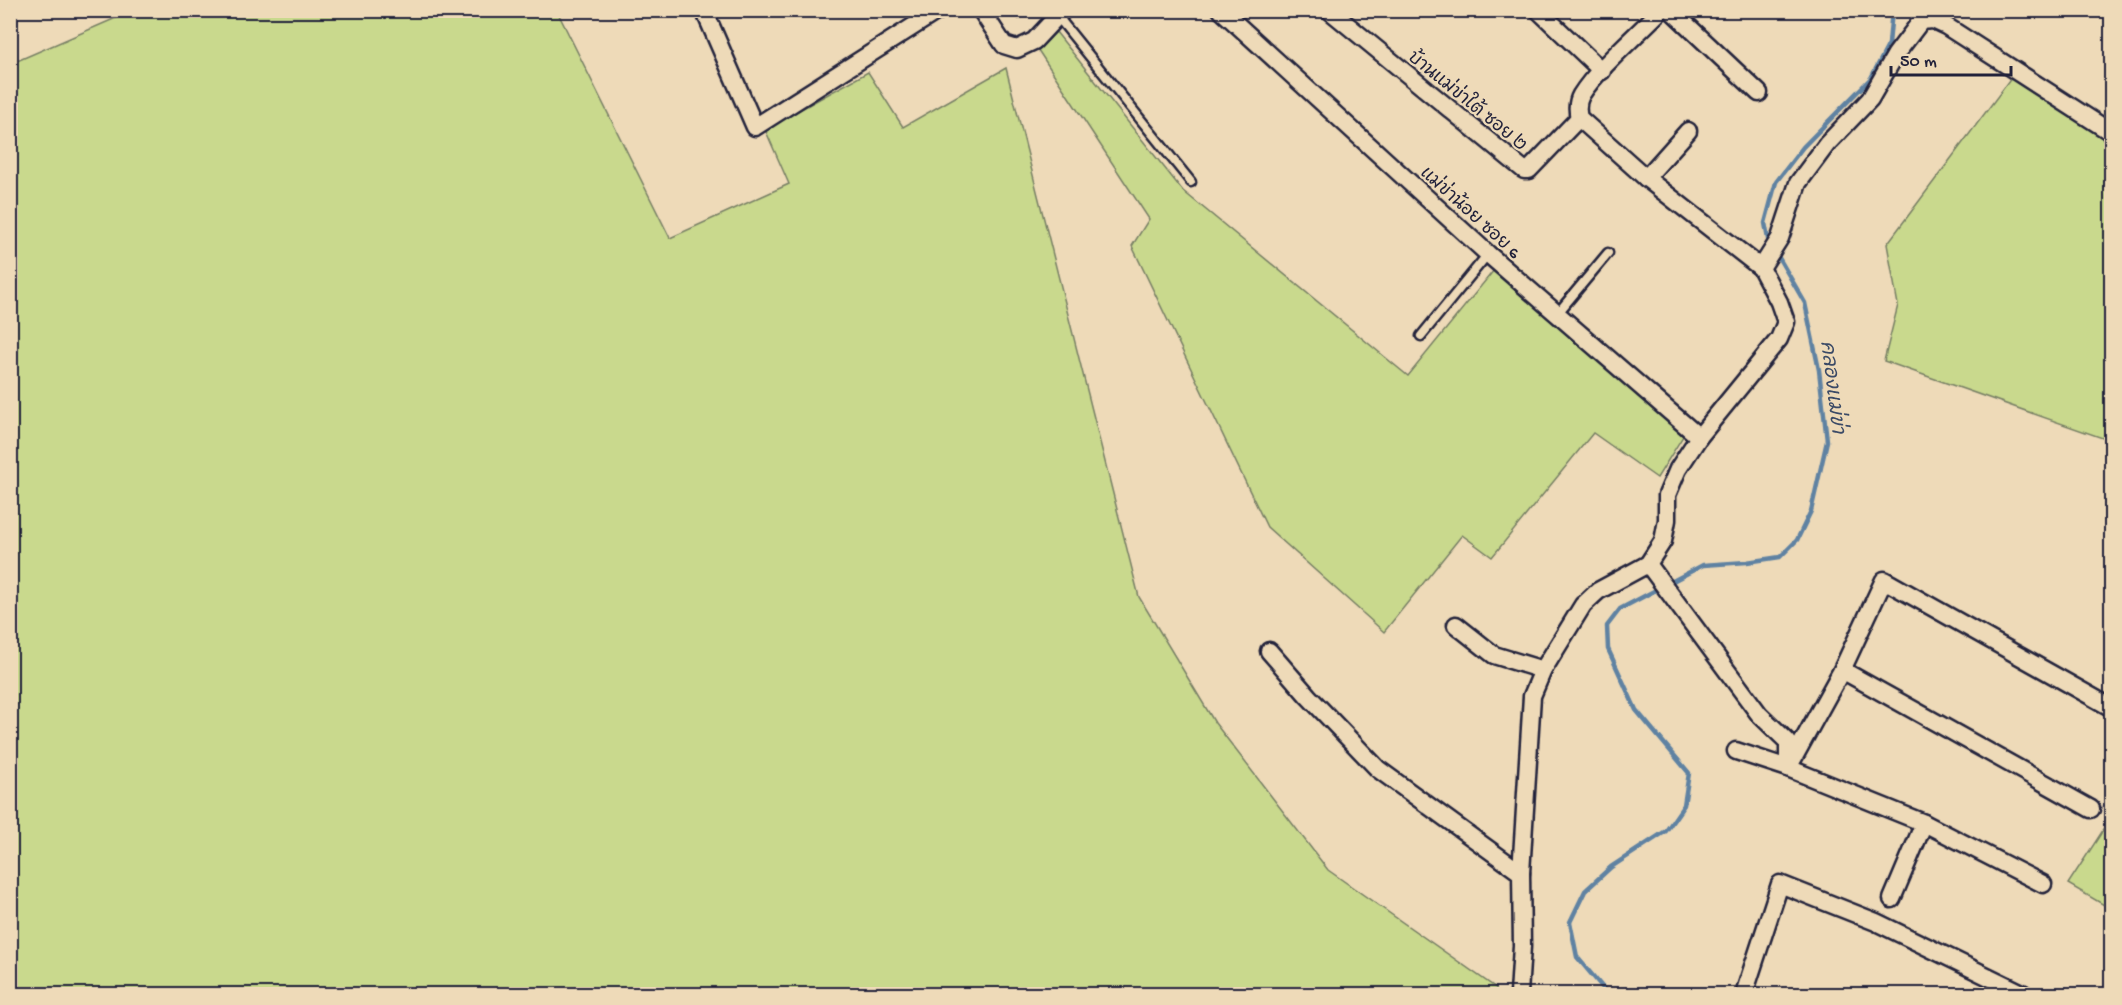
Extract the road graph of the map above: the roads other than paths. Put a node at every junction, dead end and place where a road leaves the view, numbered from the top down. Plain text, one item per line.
1 (704, 10) edge
2 (939, 10) edge
3 (981, 10) edge
4 (1221, 10) edge
5 (1329, 10) edge
6 (1538, 10) edge
7 (1661, 10) edge
8 (1671, 10) edge
9 (1060, 14) edge
10 (1602, 70) junction
11 (1759, 93) dead end
12 (1579, 118) junction
13 (1688, 131) dead end
14 (2112, 133) edge
15 (1646, 178) junction
16 (1191, 182) dead end
17 (1608, 253) dead end
18 (1488, 254) junction
19 (1765, 263) junction
20 (1557, 314) junction
21 (1421, 336) dead end
22 (1699, 436) junction
23 (1652, 569) junction
24 (1456, 625) dead end
25 (1269, 651) dead end
26 (1543, 670) junction
27 (1842, 670) junction
28 (2112, 708) edge
29 (1736, 751) dead end
30 (1788, 768) junction
31 (2091, 809) dead end
32 (1924, 823) junction
33 (1521, 873) junction
34 (2043, 884) dead end
35 (1892, 899) dead end
36 (1519, 994) edge
37 (1744, 994) edge
38 (2024, 994) edge

1 - 2 street
3 - 9 street
4 - 18 street, แม่ข่าน้อย ซอย 6
5 - 12 street, บ้านแม่ข่าใต้ ซอย ๒
6 - 10 street
7 - 10 street
8 - 11 street
9 - 16 lane
10 - 12 street
12 - 15 street
13 - 15 street
14 - 19 street
15 - 19 street
17 - 20 lane
18 - 20 street, แม่ข่าน้อย ซอย 6
18 - 21 lane
19 - 22 street
20 - 22 street, แม่ข่าน้อย ซอย 6
22 - 23 street
23 - 26 street
23 - 30 street
24 - 26 street
25 - 33 street
26 - 33 street
27 - 28 street
27 - 30 street
27 - 31 street
29 - 30 street
30 - 32 street
32 - 34 street
32 - 35 street
33 - 36 street
37 - 38 street

